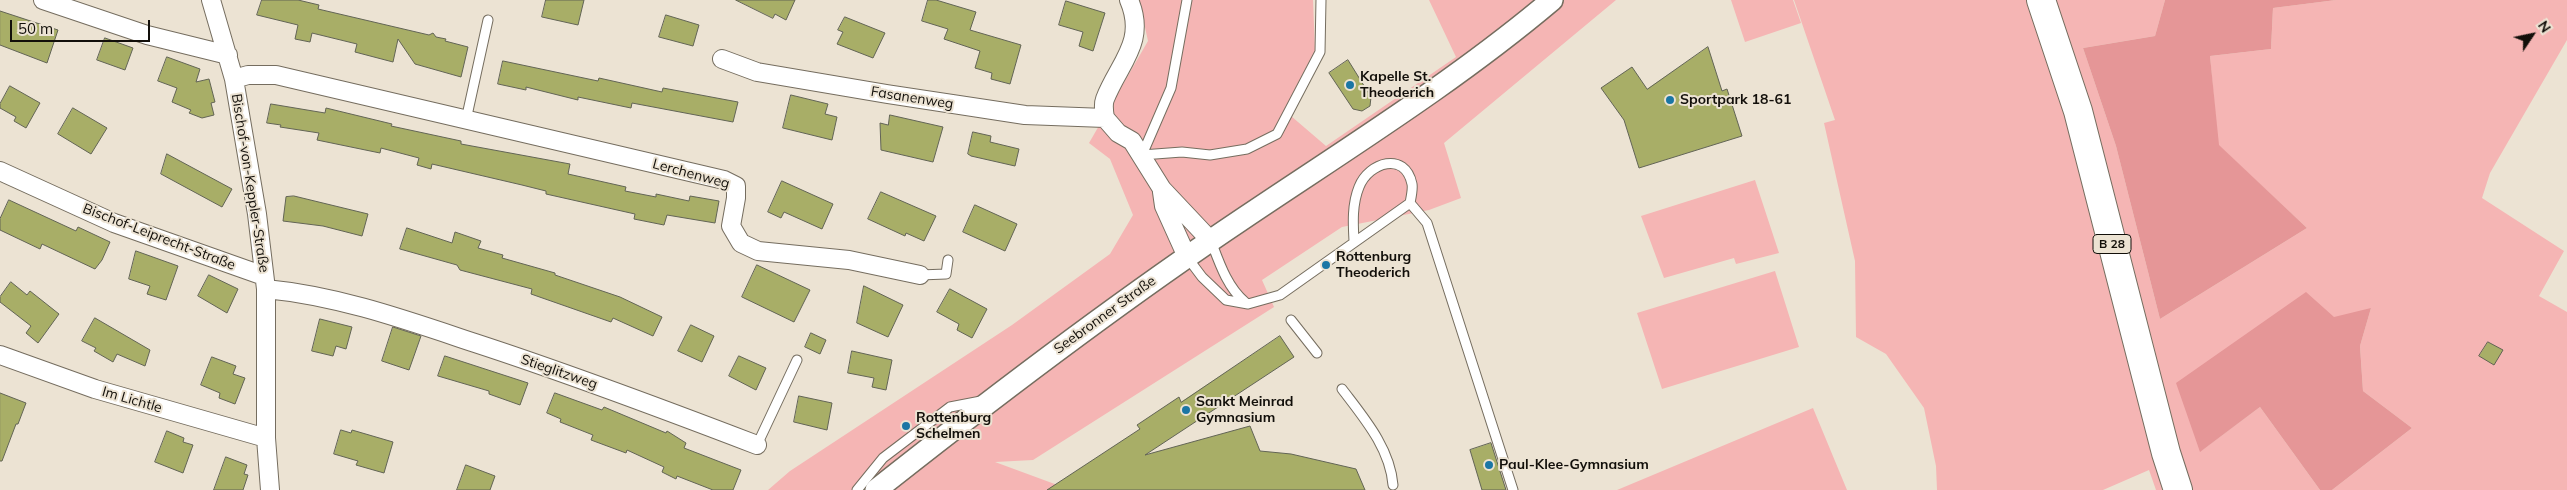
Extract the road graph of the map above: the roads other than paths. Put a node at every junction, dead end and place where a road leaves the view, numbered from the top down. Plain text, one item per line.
1 (43, 0) edge
2 (211, 0) edge
3 (1129, 0) edge
4 (1186, 0) edge
5 (1321, 0) edge
6 (1552, 0) edge
7 (2041, 0) edge
8 (488, 20) dead end
9 (228, 55) junction
10 (722, 59) dead end
11 (234, 79) junction
12 (1105, 118) junction
13 (466, 120) junction
14 (1142, 155) junction
15 (0, 171) edge
16 (1162, 189) junction
17 (1410, 203) junction
18 (1211, 241) junction
19 (1354, 241) junction
20 (1187, 257) junction
21 (948, 260) dead end
22 (920, 275) joint
23 (265, 283) junction
24 (1248, 304) junction
25 (1291, 320) dead end
26 (1317, 353) dead end
27 (0, 355) edge
28 (797, 360) dead end
29 (1342, 390) dead end
30 (991, 399) junction
31 (266, 438) junction
32 (757, 445) joint
33 (1394, 485) dead end
34 (270, 490) edge
35 (857, 490) edge
36 (876, 490) edge
37 (1513, 490) edge
38 (2178, 490) edge

1 - 9 street
2 - 9 street, Bischof-von-Keppler-Straße
3 - 12 street
4 - 14 lane
5 - 14 lane
6 - 18 street, Seebronner Straße
7 - 38 main road, B 28
8 - 13 lane
9 - 11 street, Bischof-von-Keppler-Straße
10 - 12 street, Fasanenweg
11 - 13 street, Lerchenweg
11 - 23 street, Bischof-von-Keppler-Straße
12 - 14 street
13 - 22 street, Lerchenweg
14 - 16 street
15 - 23 street, Bischof-Leiprecht-Straße
16 - 18 street
16 - 20 street
17 - 19 lane
17 - 19 lane
17 - 37 lane
18 - 20 street, Seebronner Straße
18 - 24 lane
19 - 24 lane
20 - 24 lane
20 - 30 street, Seebronner Straße
21 - 22 lane
23 - 31 street, Bischof-von-Keppler-Straße
23 - 32 street, Stieglitzweg
25 - 26 lane
27 - 31 street, Im Lichtle
28 - 32 lane, Stieglitzweg
29 - 33 lane
30 - 35 lane
30 - 36 street, Seebronner Straße
31 - 34 street, Bischof-von-Keppler-Straße

